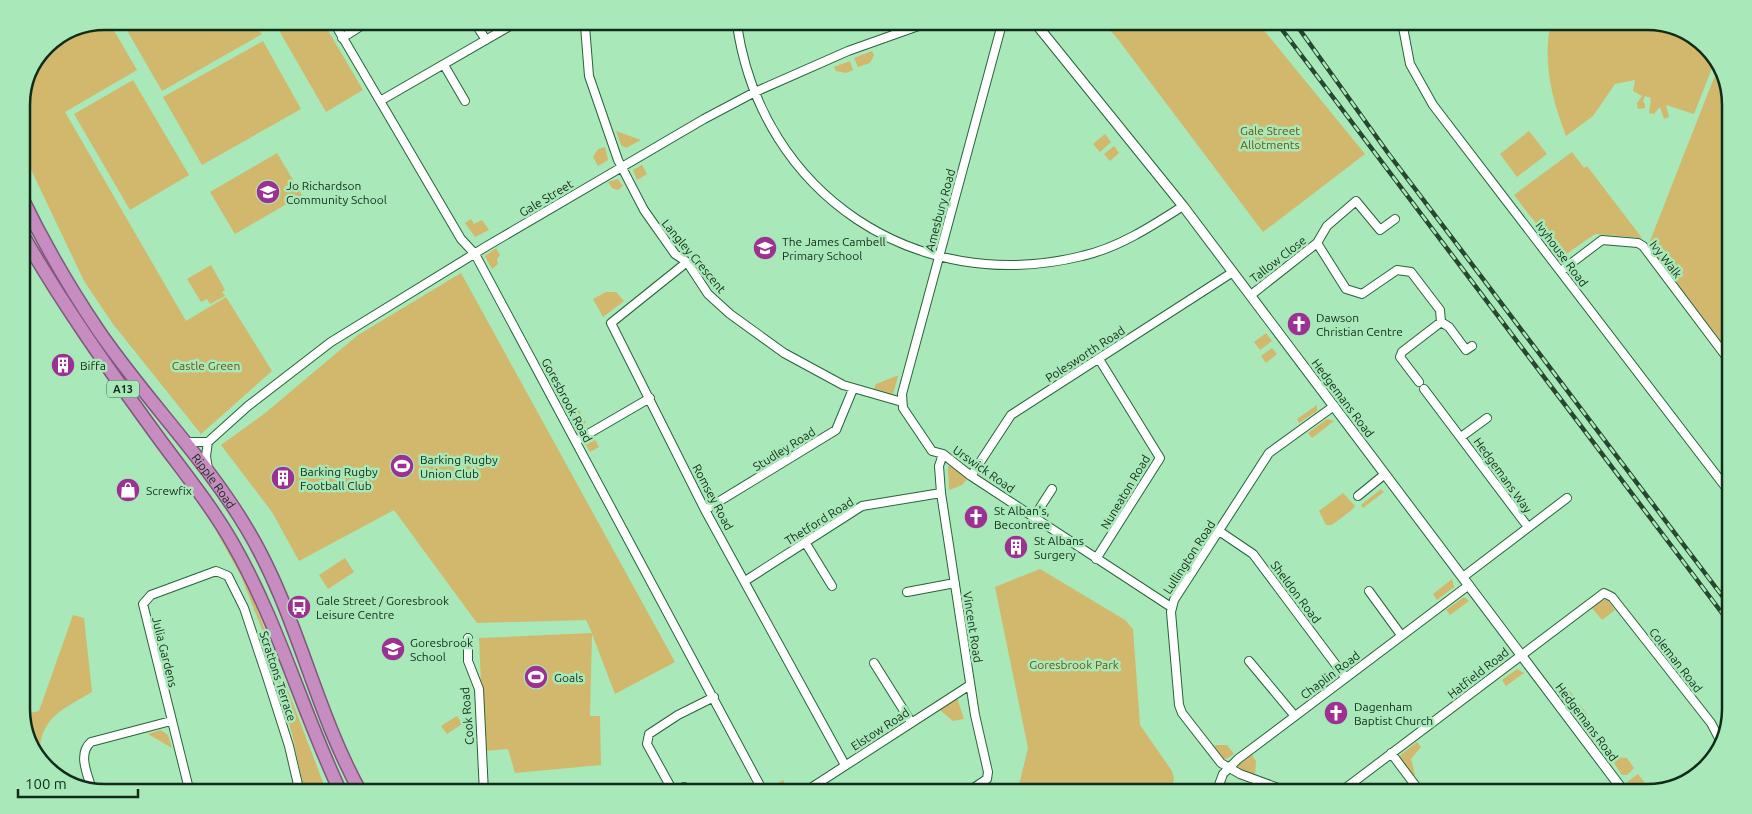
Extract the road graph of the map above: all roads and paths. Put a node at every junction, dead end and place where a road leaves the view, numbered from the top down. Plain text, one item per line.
1 (338, 30) edge
2 (354, 30) edge
3 (480, 30) edge
4 (503, 30) edge
5 (585, 30) edge
6 (738, 30) edge
7 (907, 30) edge
8 (1000, 30) edge
9 (1041, 30) edge
10 (1404, 30) edge
11 (342, 38) junction
12 (486, 40) junction
13 (444, 65) junction
14 (755, 92) junction
15 (380, 101) junction
16 (465, 101) dead end
17 (622, 166) junction
18 (1183, 206) junction
19 (30, 213) edge
20 (1395, 219) dead end
21 (1317, 243) junction
22 (30, 248) edge
23 (475, 254) junction
24 (939, 257) junction
25 (688, 262) junction
26 (1562, 271) junction
27 (1233, 272) junction
28 (1251, 295) junction
29 (1442, 322) junction
30 (1472, 346) dead end
31 (1722, 351) edge
32 (1099, 359) junction
33 (853, 388) junction
34 (650, 398) junction
35 (902, 402) junction
36 (1334, 406) junction
37 (1487, 418) dead end
38 (1461, 437) junction
39 (576, 441) junction
40 (186, 442) junction
41 (208, 442) junction
42 (942, 454) junction
43 (208, 471) junction
44 (1385, 474) junction
45 (971, 476) junction
46 (1722, 483) edge
47 (1052, 490) dead end
48 (941, 493) junction
49 (1358, 496) dead end
50 (1567, 498) dead end
51 (706, 510) junction
52 (1034, 517) junction
53 (1528, 527) junction
54 (1219, 531) junction
55 (805, 542) junction
56 (1096, 559) junction
57 (223, 572) joint
58 (745, 581) junction
59 (1466, 581) junction
60 (955, 583) junction
61 (832, 586) dead end
62 (907, 592) dead end
63 (1369, 592) dead end
64 (1608, 594) joint
65 (1171, 607) junction
66 (1401, 635) junction
67 (468, 638) dead end
68 (1521, 654) junction
69 (1249, 661) dead end
70 (874, 663) dead end
71 (1345, 677) junction
72 (970, 685) junction
73 (714, 697) junction
74 (1294, 715) junction
75 (171, 721) junction
76 (911, 722) junction
77 (1717, 734) edge
78 (1391, 753) junction
79 (845, 765) junction
80 (1228, 768) junction
81 (90, 783) edge
82 (188, 784) edge
83 (298, 784) edge
84 (337, 784) edge
85 (356, 784) edge
86 (484, 784) edge
87 (669, 784) edge
88 (759, 784) edge
89 (816, 784) edge
90 (979, 784) edge
91 (1219, 784) edge
92 (1269, 784) edge
93 (1351, 784) edge
94 (1414, 784) edge
95 (1618, 784) edge

1 - 11 street, Goresbrook Road
2 - 11 street
3 - 12 street
4 - 12 street
5 - 17 street, Langley Crescent
6 - 14 street
7 - 14 street, Gale Street
8 - 24 street, Amesbury Road
9 - 18 street, Hedgemans Road
10 - 26 street, Ivyhouse Road
11 - 15 street, Goresbrook Road
12 - 13 street
13 - 15 street
13 - 16 street
14 - 17 street, Gale Street
14 - 24 street
15 - 23 street, Goresbrook Road
17 - 23 street, Gale Street
17 - 25 street, Langley Crescent
18 - 24 street
18 - 27 street, Hedgemans Road
19 - 40 highway, Ripple Road / A13
20 - 21 street
21 - 28 street, Tallow Close
21 - 29 street, Tallow Close
22 - 84 highway, Ripple Road / A13
23 - 39 street, Goresbrook Road
23 - 41 street, Gale Street
24 - 35 street, Amesbury Road
25 - 33 street, Langley Crescent
25 - 34 street, Romsey Road
26 - 31 street, Ivy Walk
26 - 46 street, Ivyhouse Road
27 - 28 street, Hedgemans Road
27 - 32 street, Polesworth Road
28 - 36 street, Hedgemans Road
29 - 30 street, Tallow Close
29 - 38 street, Hedgemans Way
32 - 45 street, Polesworth Road
32 - 56 street, Nuneaton Road
33 - 35 street, Langley Crescent
33 - 51 street, Studley Road
34 - 39 street
34 - 51 street, Romsey Road
35 - 42 street, Urswick Road
36 - 44 street, Hedgemans Road
36 - 54 street, Lullington Road
37 - 38 street, Hedgemans Way
38 - 53 street, Hedgemans Way
39 - 73 street, Goresbrook Road
40 - 41 street
40 - 43 highway, Ripple Road / A13
41 - 43 street
42 - 45 street, Urswick Road
42 - 48 street, Vincent Road
43 - 85 highway, Ripple Road / A13
44 - 49 street
44 - 59 street, Hedgemans Road
45 - 52 street, Urswick Road
47 - 52 street
48 - 55 street, Thetford Road
48 - 60 street, Vincent Road
50 - 53 street, Hedgemans Way
51 - 58 street, Romsey Road
52 - 56 street, Urswick Road
53 - 59 street, Hedgemans Way
54 - 65 street, Lullington Road
54 - 71 street, Sheldon Road
55 - 58 street, Thetford Road
55 - 61 street
56 - 65 street, Urswick Road
57 - 75 street, Julia Gardens
57 - 83 street, Scrattons Terrace
58 - 79 street, Romsey Road
59 - 66 street, Chaplin Road
59 - 68 street, Hedgemans Road
60 - 62 street
60 - 72 street, Vincent Road
63 - 66 street
64 - 68 street, Hatfield Road
64 - 77 street, Coleman Road
65 - 80 street, Lullington Road
66 - 71 street, Chaplin Road
67 - 86 street, Cook Road
68 - 78 street, Hatfield Road
68 - 95 street, Hedgemans Road
69 - 74 street
70 - 76 street
71 - 74 street, Chaplin Road
72 - 76 street, Elstow Road
72 - 90 street, Vincent Road
73 - 87 street
73 - 88 street, Goresbrook Road
74 - 80 street, Chaplin Road
75 - 81 street
75 - 82 street, Julia Gardens
76 - 79 street, Elstow Road
78 - 93 street, Hatfield Road
78 - 94 street
79 - 89 street, Elstow Road
80 - 91 street, Chaplin Road
80 - 92 street, Lullington Road

